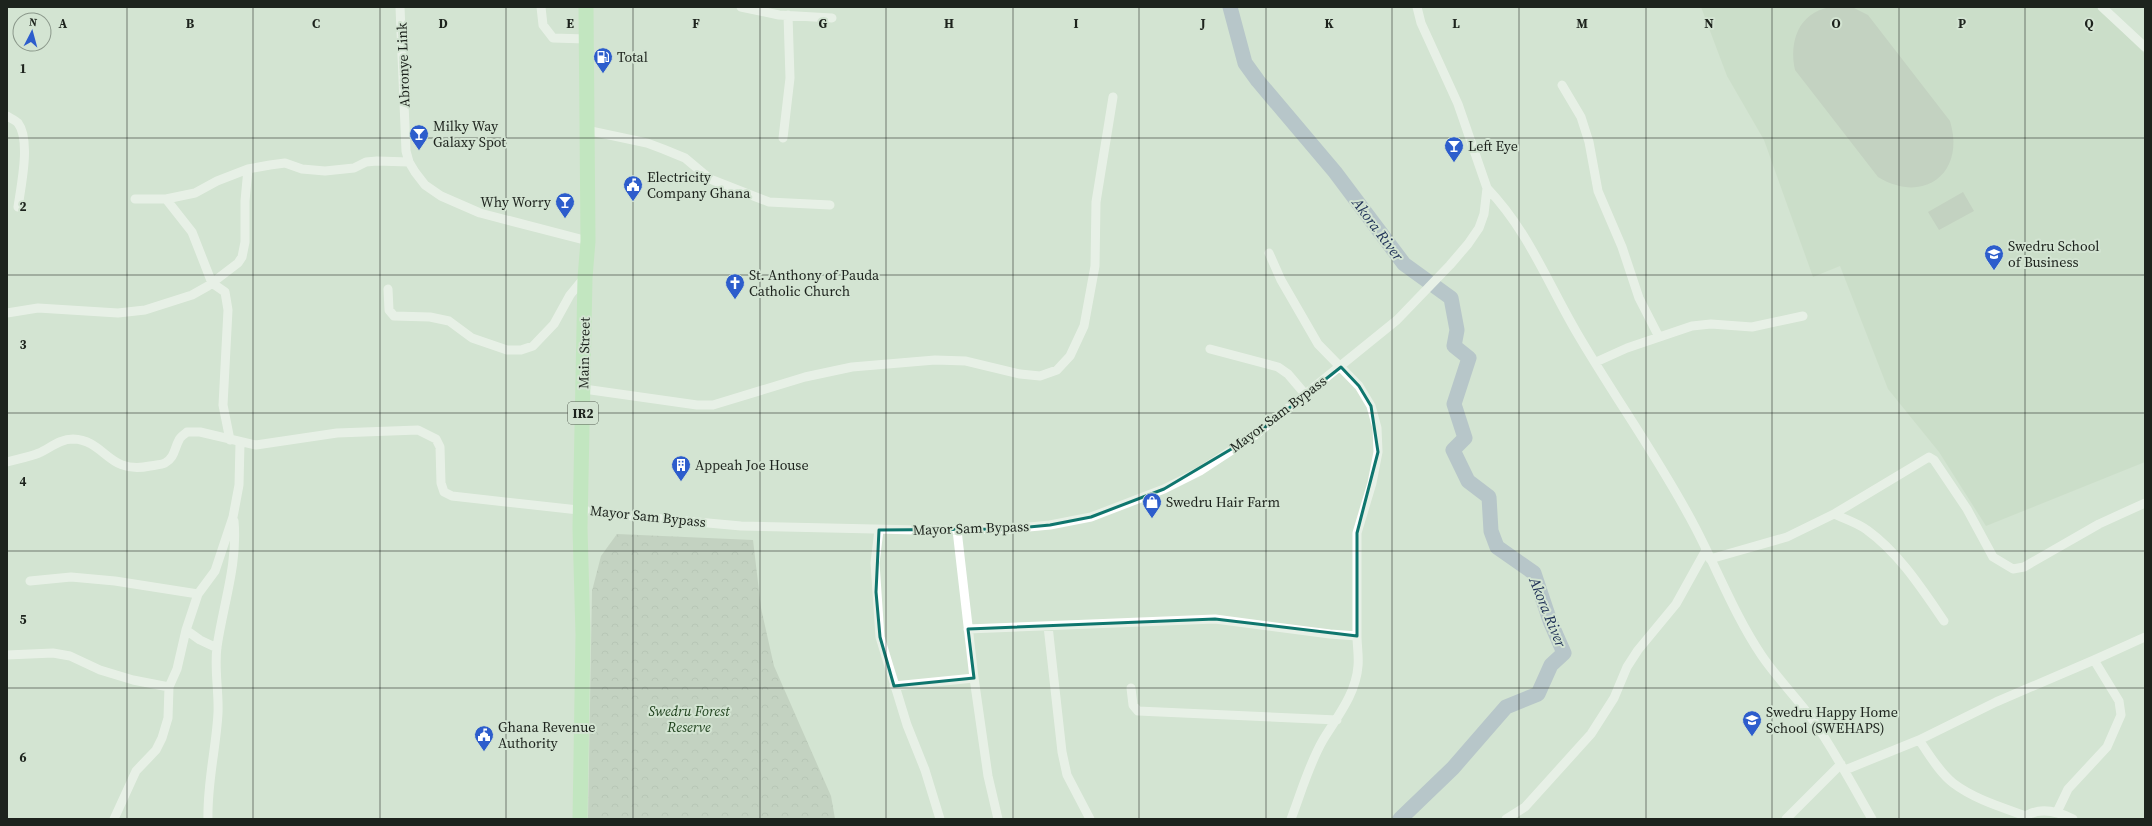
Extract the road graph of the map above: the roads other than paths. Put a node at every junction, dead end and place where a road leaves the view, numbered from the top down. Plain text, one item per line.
1 (400, 7) edge
2 (541, 7) edge
3 (586, 7) edge
4 (740, 7) edge
5 (1417, 7) edge
6 (2102, 7) edge
7 (788, 15) junction
8 (832, 18) dead end
9 (586, 39) junction
10 (2145, 47) edge
11 (1562, 85) dead end
12 (1113, 97) dead end
13 (7, 116) edge
14 (586, 130) junction
15 (783, 138) dead end
16 (408, 162) junction
17 (248, 169) junction
18 (1488, 188) junction
19 (135, 199) dead end
20 (166, 199) junction
21 (830, 205) dead end
22 (18, 207) dead end
23 (588, 241) junction
24 (1269, 253) dead end
25 (585, 278) junction
26 (212, 283) junction
27 (388, 289) dead end
28 (7, 313) edge
29 (1803, 316) dead end
30 (1659, 336) junction
31 (1210, 349) dead end
32 (1596, 362) junction
33 (1341, 367) junction
34 (584, 389) junction
35 (1305, 394) junction
36 (230, 440) junction
37 (240, 443) junction
38 (7, 462) edge
39 (2145, 503) edge
40 (581, 509) junction
41 (1834, 514) junction
42 (233, 518) junction
43 (879, 530) junction
44 (956, 530) junction
45 (1708, 555) junction
46 (30, 581) dead end
47 (198, 594) junction
48 (1944, 621) dead end
49 (1048, 626) junction
50 (968, 629) junction
51 (186, 630) junction
52 (1357, 636) junction
53 (2145, 637) edge
54 (217, 648) junction
55 (7, 655) edge
56 (2094, 660) junction
57 (974, 678) junction
58 (894, 686) junction
59 (168, 687) junction
60 (1131, 688) dead end
61 (1337, 720) junction
62 (1919, 740) junction
63 (1843, 767) junction
64 (2057, 812) junction
65 (2024, 817) edge
66 (114, 819) edge
67 (208, 819) edge
68 (580, 819) edge
69 (940, 819) edge
70 (998, 819) edge
71 (1090, 819) edge
72 (1291, 819) edge
73 (1506, 819) edge
74 (1786, 819) edge
75 (1872, 819) edge
76 (2073, 819) edge

1 - 16 street, Abronye Link
2 - 9 street
3 - 9 main road, Main Street / IR2
4 - 7 street
5 - 18 street, Mayor Sam Bypass
6 - 10 street
7 - 8 street
7 - 15 street
9 - 14 main road, Main Street / IR2
11 - 30 street
12 - 34 street
13 - 22 street
14 - 21 street
14 - 23 main road, Main Street / IR2
16 - 17 street
16 - 23 street
17 - 20 street
17 - 26 street
18 - 32 street
18 - 33 street, Mayor Sam Bypass
19 - 20 street
20 - 26 street
23 - 25 main road, Main Street / IR2
24 - 33 street
25 - 27 street
25 - 34 main road, Main Street / IR2
26 - 28 street
26 - 36 street
29 - 30 street
30 - 32 street
31 - 35 street
32 - 45 street
33 - 35 street, Mayor Sam Bypass
33 - 52 street
34 - 40 main road, Main Street / IR2
35 - 44 street, Mayor Sam Bypass
36 - 37 street, Mayor Sam Bypass
36 - 38 street, Mayor Sam Bypass
37 - 40 street, Mayor Sam Bypass
37 - 42 street
39 - 41 street
40 - 43 street, Mayor Sam Bypass
40 - 68 main road, Main Street / IR2
41 - 45 street
41 - 48 street
42 - 47 street
42 - 54 street
43 - 44 street, Mayor Sam Bypass
43 - 58 street
44 - 50 street
45 - 63 street
45 - 73 street
46 - 47 street
47 - 51 street
49 - 50 street
49 - 52 street
49 - 71 street
50 - 57 street
51 - 54 street
51 - 59 street
52 - 61 street
53 - 56 street
54 - 67 street
55 - 59 street
56 - 62 street
56 - 64 street
57 - 58 street
57 - 70 street
58 - 69 street
59 - 66 street
60 - 61 street
61 - 72 street
62 - 63 street
62 - 65 street
63 - 74 street
63 - 75 street
64 - 65 street
64 - 76 street

